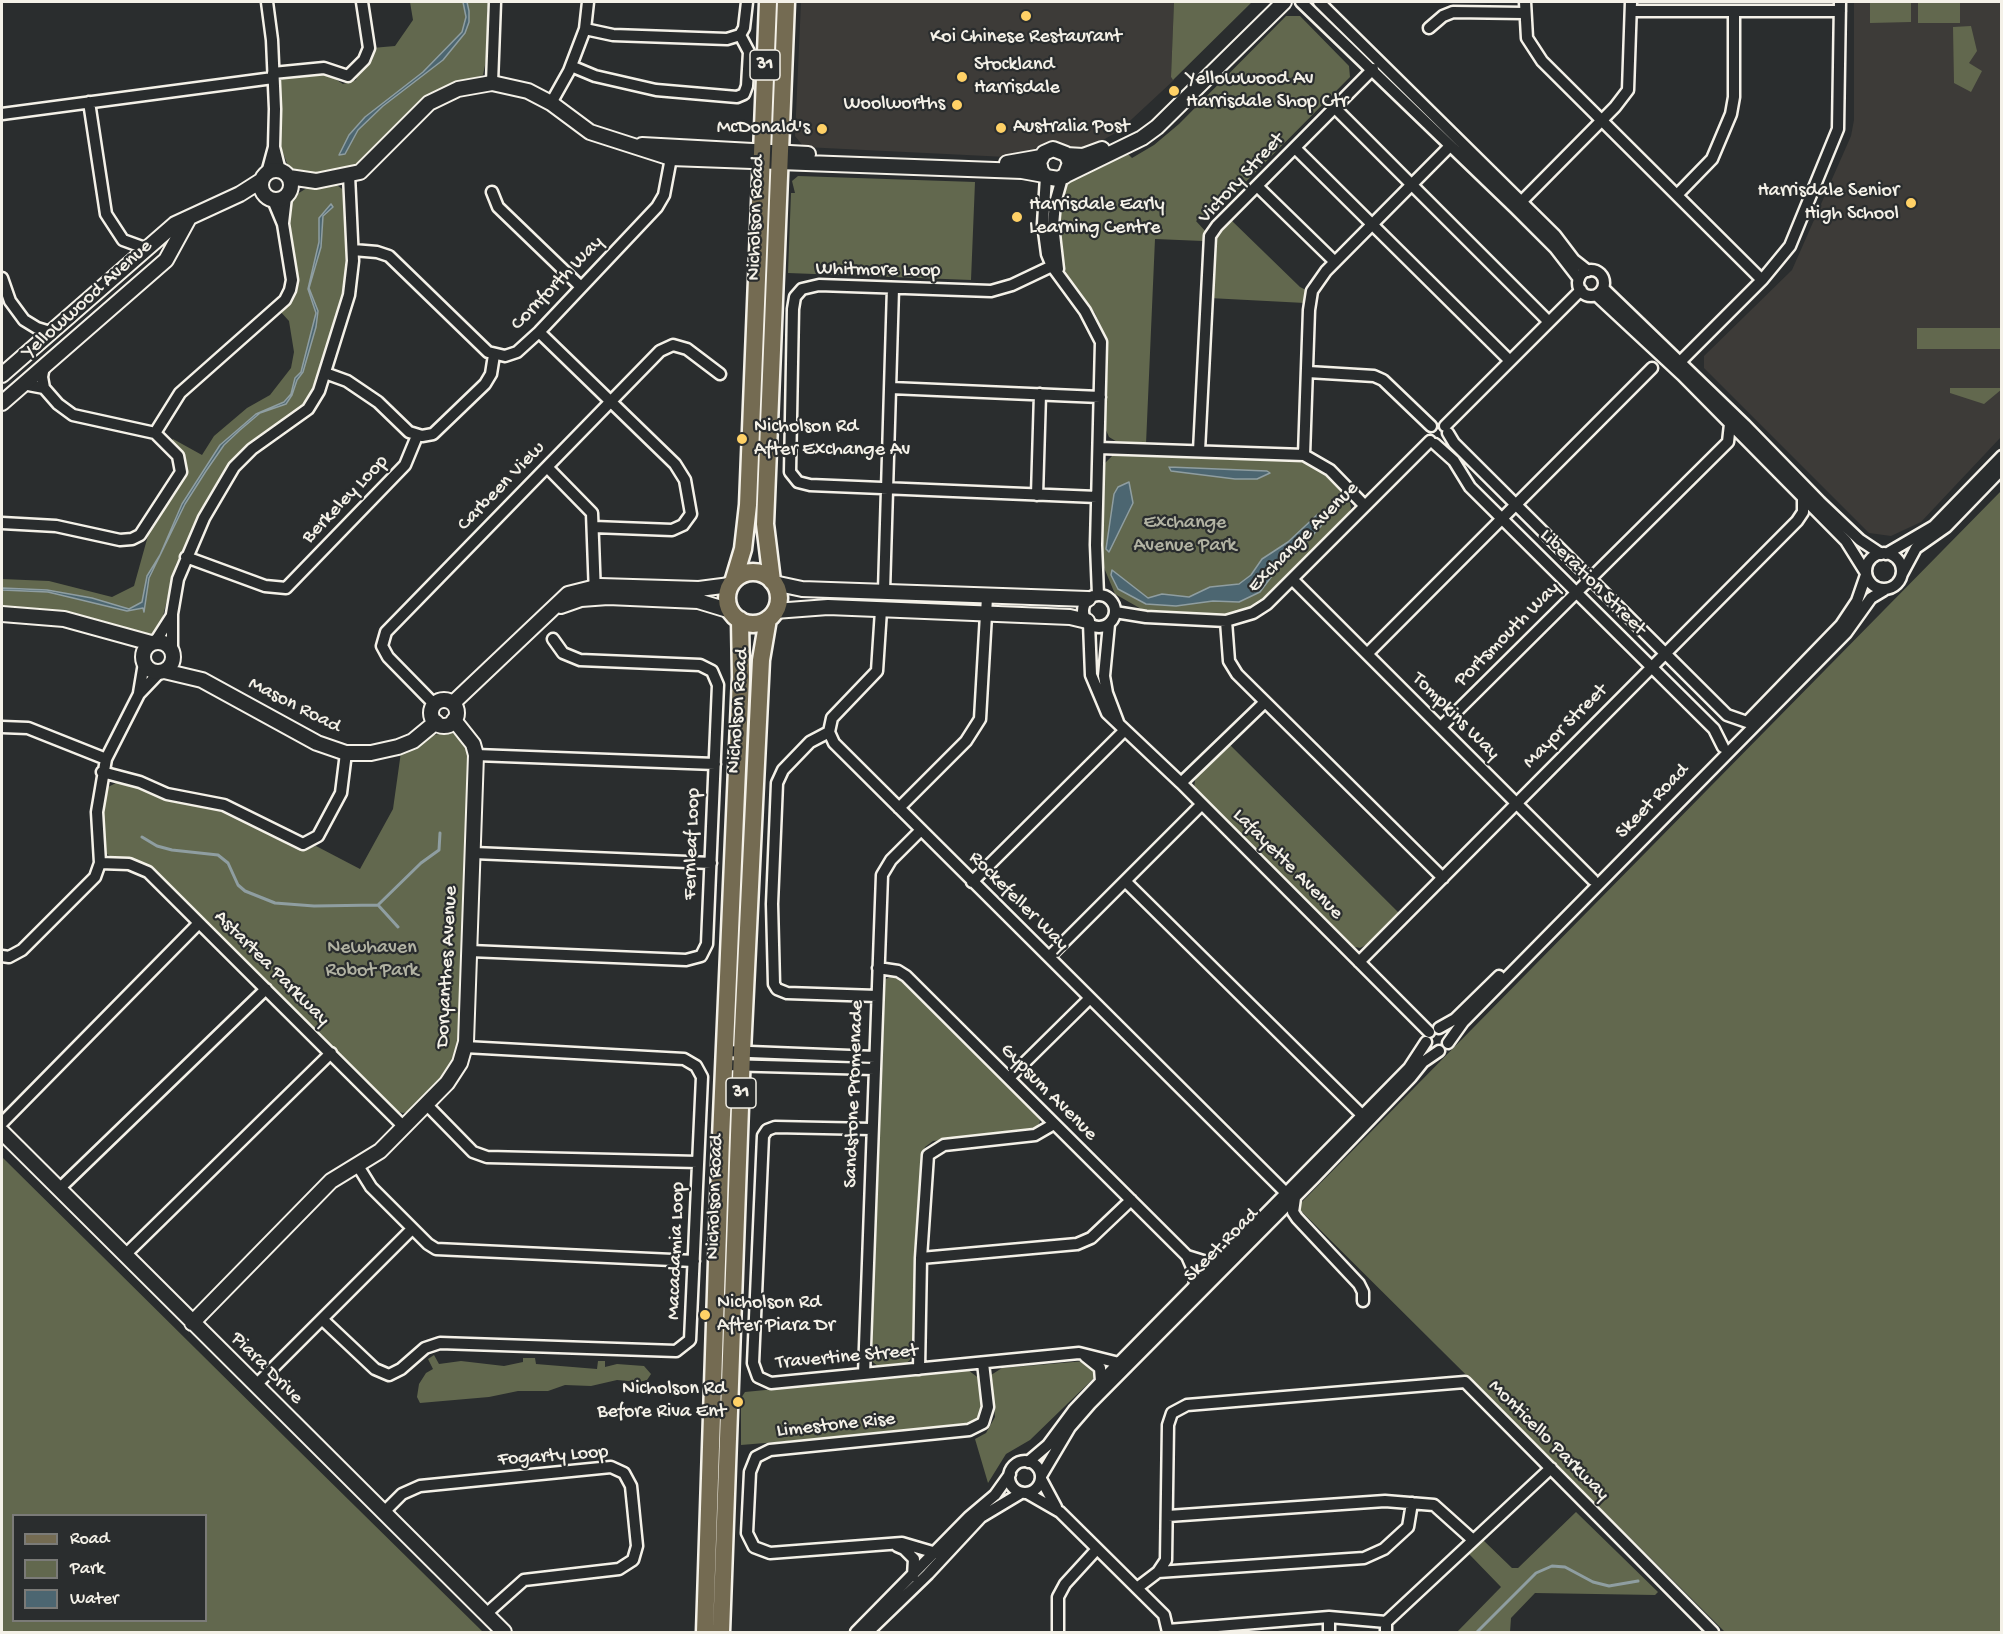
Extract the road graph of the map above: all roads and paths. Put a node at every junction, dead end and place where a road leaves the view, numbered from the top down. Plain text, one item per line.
1 (267, 2) edge
2 (362, 2) edge
3 (495, 2) edge
4 (588, 2) edge
5 (747, 2) edge
6 (768, 2) edge
7 (786, 2) edge
8 (1269, 2) edge
9 (1284, 2) edge
10 (1301, 2) edge
11 (1319, 2) edge
12 (1631, 6) edge
13 (1840, 6) edge
14 (1525, 7) edge
15 (1734, 11) junction
16 (1429, 28) dead end
17 (585, 29) junction
18 (740, 35) junction
19 (571, 66) junction
20 (1373, 69) junction
21 (273, 76) junction
22 (492, 83) junction
23 (89, 102) junction
24 (551, 103) junction
25 (1335, 108) junction
26 (2, 114) edge
27 (1602, 120) junction
28 (625, 143) junction
29 (1450, 146) junction
30 (1295, 148) junction
31 (1066, 155) junction
32 (762, 157) junction
33 (781, 157) junction
34 (1041, 157) junction
35 (671, 158) junction
36 (349, 175) junction
37 (1045, 176) junction
38 (1063, 177) junction
39 (276, 186) junction
40 (1257, 186) junction
41 (1412, 186) junction
42 (492, 192) dead end
43 (1677, 195) junction
44 (1521, 202) junction
45 (189, 218) junction
46 (1373, 224) junction
47 (123, 240) junction
48 (145, 248) junction
49 (352, 250) junction
50 (1335, 262) junction
51 (126, 265) junction
52 (1052, 266) junction
53 (1588, 271) junction
54 (1059, 275) junction
55 (2, 278) edge
56 (1762, 280) junction
57 (1580, 285) junction
58 (581, 287) junction
59 (893, 288) junction
60 (1599, 291) junction
61 (73, 312) junction
62 (1548, 321) junction
63 (27, 323) junction
64 (87, 328) junction
65 (51, 332) junction
66 (539, 332) junction
67 (32, 348) junction
68 (1656, 350) junction
69 (494, 355) junction
70 (1509, 360) junction
71 (1677, 365) junction
72 (44, 366) junction
73 (1652, 368) junction
74 (1308, 372) junction
75 (325, 373) junction
76 (720, 374) dead end
77 (2, 375) edge
78 (23, 384) junction
79 (44, 388) junction
80 (891, 388) junction
81 (1040, 394) junction
82 (1100, 397) junction
83 (611, 401) junction
84 (2, 403) edge
85 (1730, 424) junction
86 (1431, 426) junction
87 (1446, 430) junction
88 (155, 433) junction
89 (417, 436) junction
90 (1747, 441) junction
91 (1728, 442) junction
92 (1432, 443) junction
93 (1099, 448) junction
94 (1199, 451) junction
95 (1304, 455) junction
96 (2001, 456) edge
97 (547, 467) junction
98 (2001, 469) edge
99 (887, 489) junction
100 (1036, 495) junction
101 (1097, 497) junction
102 (1803, 497) junction
103 (1516, 505) junction
104 (1365, 506) junction
105 (1800, 518) junction
106 (1502, 519) junction
107 (1824, 519) junction
108 (2, 523) edge
109 (594, 527) junction
110 (1884, 554) junction
111 (186, 557) junction
112 (1866, 574) junction
113 (1902, 574) junction
114 (1292, 579) junction
115 (1590, 579) junction
116 (732, 582) junction
117 (773, 582) junction
118 (1886, 589) junction
119 (884, 591) junction
120 (595, 592) junction
121 (1576, 593) junction
122 (987, 597) junction
123 (1093, 597) junction
124 (881, 610) junction
125 (1115, 612) junction
126 (2, 614) edge
127 (172, 614) junction
128 (986, 614) junction
129 (772, 615) junction
130 (735, 616) junction
131 (1226, 621) junction
132 (1088, 622) junction
133 (1108, 624) junction
134 (113, 634) junction
135 (553, 639) dead end
136 (153, 643) junction
137 (172, 651) junction
138 (1666, 653) junction
139 (1367, 654) junction
140 (143, 661) junction
141 (1652, 668) junction
142 (162, 672) junction
143 (202, 680) junction
144 (139, 694) junction
145 (1265, 702) junction
146 (453, 703) junction
147 (435, 705) junction
148 (454, 720) junction
149 (436, 722) junction
150 (1747, 722) junction
151 (1122, 726) junction
152 (2, 727) edge
153 (1441, 727) junction
154 (830, 732) junction
155 (1723, 747) junction
156 (346, 753) junction
157 (477, 755) junction
158 (105, 759) junction
159 (715, 764) junction
160 (102, 772) junction
161 (1181, 783) junction
162 (1515, 803) junction
163 (1201, 805) junction
164 (899, 808) junction
165 (921, 830) junction
166 (474, 853) junction
167 (711, 862) junction
168 (100, 864) junction
169 (1443, 878) junction
170 (1593, 880) junction
171 (1125, 881) junction
172 (972, 882) junction
173 (199, 923) junction
174 (470, 951) junction
175 (2, 956) edge
176 (1049, 957) junction
177 (1359, 962) junction
178 (878, 968) junction
179 (266, 989) junction
180 (877, 996) junction
181 (1089, 999) junction
182 (1431, 1034) junction
183 (1448, 1043) junction
184 (465, 1047) junction
185 (1439, 1051) junction
186 (330, 1053) junction
187 (875, 1057) junction
188 (725, 1058) junction
189 (742, 1059) junction
190 (874, 1069) junction
191 (1009, 1078) junction
192 (427, 1105) junction
193 (1363, 1116) junction
194 (2, 1123) edge
195 (1054, 1124) junction
196 (404, 1127) junction
197 (872, 1129) junction
198 (2, 1132) edge
199 (698, 1162) junction
200 (358, 1166) junction
201 (59, 1189) junction
202 (1290, 1195) junction
203 (1131, 1200) junction
204 (1276, 1217) junction
205 (412, 1229) junction
206 (1309, 1232) junction
207 (125, 1255) junction
208 (1187, 1256) junction
209 (921, 1258) junction
210 (694, 1261) junction
211 (1216, 1265) junction
212 (1195, 1288) junction
213 (1363, 1302) dead end
214 (324, 1320) junction
215 (192, 1323) junction
216 (1079, 1353) junction
217 (983, 1363) junction
218 (1119, 1363) junction
219 (919, 1369) junction
220 (864, 1374) junction
221 (1101, 1381) junction
222 (256, 1385) junction
223 (1028, 1462) junction
224 (1551, 1468) junction
225 (1010, 1474) junction
226 (1041, 1478) junction
227 (1024, 1493) junction
228 (1412, 1503) junction
229 (384, 1512) junction
230 (1060, 1512) junction
231 (1168, 1516) junction
232 (1473, 1540) junction
233 (894, 1544) junction
234 (1097, 1549) junction
235 (936, 1552) junction
236 (1158, 1572) junction
237 (913, 1576) junction
238 (1137, 1588) junction
239 (486, 1614) junction
240 (1329, 1617) junction
241 (1386, 1627) edge
242 (1168, 1631) edge
243 (504, 1632) edge
244 (705, 1632) edge
245 (721, 1632) edge
246 (856, 1632) edge
247 (868, 1632) edge
248 (1058, 1632) edge
249 (1329, 1632) edge
250 (1710, 1632) edge

1 - 21 street
2 - 21 street
3 - 22 street
4 - 17 street
5 - 18 street
6 - 32 main road, Nicholson Road / 31
7 - 33 main road, Nicholson Road / 31
8 - 31 street, Yellowwood Avenue
9 - 38 street, Yellowwood Avenue
10 - 20 street
11 - 44 street
12 - 15 street
12 - 27 street
13 - 15 street
13 - 56 street
14 - 16 street
14 - 27 street
15 - 43 street
17 - 18 street
17 - 19 street
18 - 19 street
19 - 24 street
20 - 25 street, Victory Street
20 - 29 street
21 - 23 street
21 - 39 street
22 - 24 street, Yellowwood Avenue
22 - 36 street, Yellowwood Avenue
23 - 26 street
23 - 47 street
24 - 28 street, Yellowwood Avenue
25 - 30 street, Victory Street
25 - 41 street
27 - 43 street
27 - 44 street
28 - 32 street, Yellowwood Avenue
28 - 35 street, Yellowwood Avenue
29 - 41 street
29 - 57 street
30 - 40 street, Victory Street
30 - 46 street
31 - 34 street, Yellowwood Avenue
31 - 38 street
32 - 33 street, Yellowwood Avenue
32 - 35 street, Yellowwood Avenue
32 - 116 main road, Nicholson Road / 31
33 - 34 street, Yellowwood Avenue
33 - 37 street, Yellowwood Avenue
33 - 117 main road, Nicholson Road / 31
34 - 37 street
35 - 58 street, Cornforth Way
36 - 39 street, Yellowwood Avenue
36 - 49 street
37 - 38 street, Yellowwood Avenue
37 - 52 street
38 - 54 street
39 - 45 street, Yellowwood Avenue
39 - 88 street
40 - 50 street
40 - 94 street, Victory Street
41 - 46 street
41 - 62 street
42 - 58 street
43 - 56 street
44 - 53 street
45 - 48 street, Yellowwood Avenue
45 - 64 street, Yellowwood Avenue
46 - 50 street
46 - 70 street
47 - 48 street
47 - 51 street
48 - 51 street, Yellowwood Avenue
49 - 69 street
49 - 75 street
50 - 74 street
51 - 61 street, Yellowwood Avenue
52 - 54 street
52 - 59 street, Whitmore Loop
53 - 57 street
53 - 60 street
54 - 82 street
55 - 63 street
56 - 71 street
57 - 60 street
57 - 62 street
58 - 66 street, Cornforth Way
59 - 80 street
59 - 99 street, Whitmore Loop
60 - 68 street
60 - 71 street
61 - 64 street
61 - 65 street, Yellowwood Avenue
62 - 70 street
63 - 65 street
63 - 67 street
64 - 72 street, Yellowwood Avenue
65 - 67 street, Yellowwood Avenue
66 - 69 street, Cornforth Way
66 - 83 street
67 - 77 street, Yellowwood Avenue
68 - 71 street
68 - 73 street
69 - 89 street
70 - 87 street
71 - 73 street
71 - 85 street
71 - 110 street
72 - 78 street, Yellowwood Avenue
72 - 79 street
73 - 103 street
74 - 86 street
74 - 95 street
75 - 89 street
75 - 111 street
76 - 83 street, Carbeen View
78 - 79 street
78 - 84 street, Yellowwood Avenue
79 - 88 street
80 - 81 street
80 - 99 street
81 - 82 street
81 - 100 street
82 - 93 street
83 - 97 street, Carbeen View
83 - 109 street
85 - 90 street
85 - 91 street
86 - 87 street
86 - 92 street
87 - 92 street
87 - 103 street, Liberation Street
88 - 108 street
89 - 111 street, Berkeley Loop
90 - 91 street
90 - 102 street
91 - 115 street, Portsmouth Way
92 - 104 street, Exchange Avenue
92 - 106 street, Liberation Street
93 - 94 street
93 - 101 street
94 - 95 street
95 - 104 street
96 - 110 street
97 - 109 street
97 - 147 street, Carbeen View
98 - 113 street
99 - 100 street, Whitmore Loop
99 - 119 street
100 - 101 street, Whitmore Loop
101 - 123 street
102 - 105 street
102 - 107 street
103 - 106 street
103 - 115 street, Liberation Street
104 - 114 street, Exchange Avenue
105 - 107 street
105 - 138 street, Mayor Street
106 - 121 street, Liberation Street
106 - 139 street
107 - 112 street
109 - 120 street
110 - 112 street
110 - 113 street
111 - 127 street
112 - 118 street
112 - 150 street, Skeet Road
113 - 118 street
114 - 131 street, Exchange Avenue
114 - 139 street, Tompkins Way
115 - 121 street, Portsmouth Way
115 - 138 street, Liberation Street
116 - 117 main road
116 - 120 street
116 - 130 main road, Nicholson Road / 31
117 - 119 street
117 - 129 main road, Nicholson Road / 31
118 - 183 street, Skeet Road
119 - 122 street
120 - 130 street
120 - 146 street
121 - 141 street, Liberation Street
121 - 153 street, Portsmouth Way
122 - 123 street
122 - 128 street
123 - 125 street
123 - 132 street
124 - 128 street
124 - 129 street
124 - 154 street
125 - 131 street, Exchange Avenue
125 - 133 street
126 - 134 street
127 - 136 street
127 - 137 street
128 - 132 street
128 - 164 street
129 - 130 main road, Nicholson Road
129 - 189 main road, Nicholson Road / 31
130 - 188 main road, Nicholson Road / 31
131 - 145 street
132 - 133 street
132 - 151 street, Lafayette Avenue
133 - 151 street, Lafayette Avenue
134 - 136 street
134 - 140 street
135 - 159 street, Fernleaf Loop
136 - 137 street
136 - 140 street
137 - 142 street
137 - 143 street, Mason Road
138 - 141 street, Mayor Street
138 - 150 street, Liberation Street
139 - 153 street, Tompkins Way
140 - 142 street
140 - 144 street
141 - 155 street, Liberation Street
141 - 162 street, Mayor Street
142 - 143 street, Mason Road
142 - 144 street
143 - 156 street, Mason Road
144 - 158 street
145 - 161 street
145 - 169 street
146 - 147 street
146 - 148 street
147 - 149 street
148 - 149 street
148 - 157 street
149 - 156 street, Mason Road
150 - 155 street, Skeet Road
151 - 161 street, Lafayette Avenue
151 - 172 street
152 - 158 street
153 - 162 street, Tompkins Way
154 - 164 street, Rockefeller Way
154 - 180 street
155 - 170 street, Skeet Road
156 - 160 street
157 - 159 street
157 - 166 street, Doryanthes Avenue
158 - 160 street
159 - 167 street, Fernleaf Loop
160 - 168 street
161 - 163 street, Lafayette Avenue
162 - 169 street, Mayor Street
162 - 170 street, Tompkins Way
163 - 171 street
163 - 177 street, Lafayette Avenue
164 - 165 street, Rockefeller Way
165 - 172 street, Rockefeller Way
165 - 178 street, Sandstone Promenade
166 - 167 street
166 - 174 street, Doryanthes Avenue
167 - 174 street, Fernleaf Loop
168 - 173 street, Astartea Parkway
168 - 175 street
169 - 177 street, Mayor Street
170 - 182 street, Skeet Road
171 - 176 street
171 - 193 street
172 - 176 street, Rockefeller Way
173 - 179 street, Astartea Parkway
173 - 194 street
174 - 184 street, Doryanthes Avenue
176 - 181 street, Rockefeller Way
177 - 182 street, Lafayette Avenue
178 - 180 street, Sandstone Promenade
178 - 191 street, Gypsum Avenue
179 - 186 street, Astartea Parkway
179 - 201 street
180 - 187 street, Sandstone Promenade
181 - 191 street
181 - 202 street, Rockefeller Way
182 - 183 street
182 - 185 street
182 - 193 street, Skeet Road
183 - 185 street, Skeet Road
184 - 192 street, Doryanthes Avenue
184 - 199 street, Macadamia Loop
185 - 202 street, Skeet Road
186 - 196 street, Astartea Parkway
186 - 207 street
187 - 189 street
187 - 190 street, Sandstone Promenade
188 - 189 street
188 - 244 main road, Nicholson Road / 31
189 - 190 street
189 - 245 main road, Nicholson Road / 31
190 - 197 street, Sandstone Promenade
191 - 195 street, Gypsum Avenue
192 - 196 street, Doryanthes Avenue
192 - 199 street
193 - 202 street, Skeet Road
195 - 203 street, Gypsum Avenue
195 - 209 street
196 - 200 street, Doryanthes Avenue
197 - 220 street, Sandstone Promenade
197 - 220 street, Travertine Street
198 - 201 street, Piara Drive
199 - 210 street, Macadamia Loop
200 - 205 street
200 - 215 street, Doryanthes Avenue
201 - 207 street, Piara Drive
202 - 204 street, Skeet Road
202 - 206 street
202 - 211 street, Skeet Road
203 - 208 street, Gypsum Avenue
203 - 209 street
204 - 206 street
204 - 226 street, Skeet Road
205 - 210 street
205 - 214 street
206 - 213 street
207 - 215 street, Piara Drive
208 - 211 street, Gypsum Avenue
208 - 212 street, Gypsum Avenue
209 - 219 street
210 - 214 street, Macadamia Loop
211 - 212 street, Skeet Road
212 - 218 street, Skeet Road
214 - 222 street
215 - 222 street, Piara Drive
216 - 217 street, Travertine Street
216 - 218 street, Travertine Street
216 - 221 street
217 - 219 street, Travertine Street
217 - 233 street, Limestone Rise
218 - 221 street, Skeet Road
219 - 220 street, Travertine Street
221 - 223 street, Skeet Road
222 - 229 street, Piara Drive
223 - 225 street
223 - 226 street
224 - 231 street, Monticello Parkway
224 - 232 street
224 - 250 street, Monticello Parkway
225 - 227 street
225 - 235 street
226 - 227 street
226 - 230 street
227 - 230 street
227 - 247 street
228 - 231 street
228 - 232 street
228 - 236 street
229 - 239 street, Piara Drive
229 - 239 street, Fogarty Loop
230 - 234 street
231 - 236 street
232 - 241 street
233 - 235 street, Limestone Rise
233 - 237 street
234 - 238 street
234 - 248 street
235 - 237 street
236 - 238 street
237 - 246 street
238 - 242 street
239 - 243 street, Piara Drive
240 - 241 street
240 - 242 street
240 - 249 street

